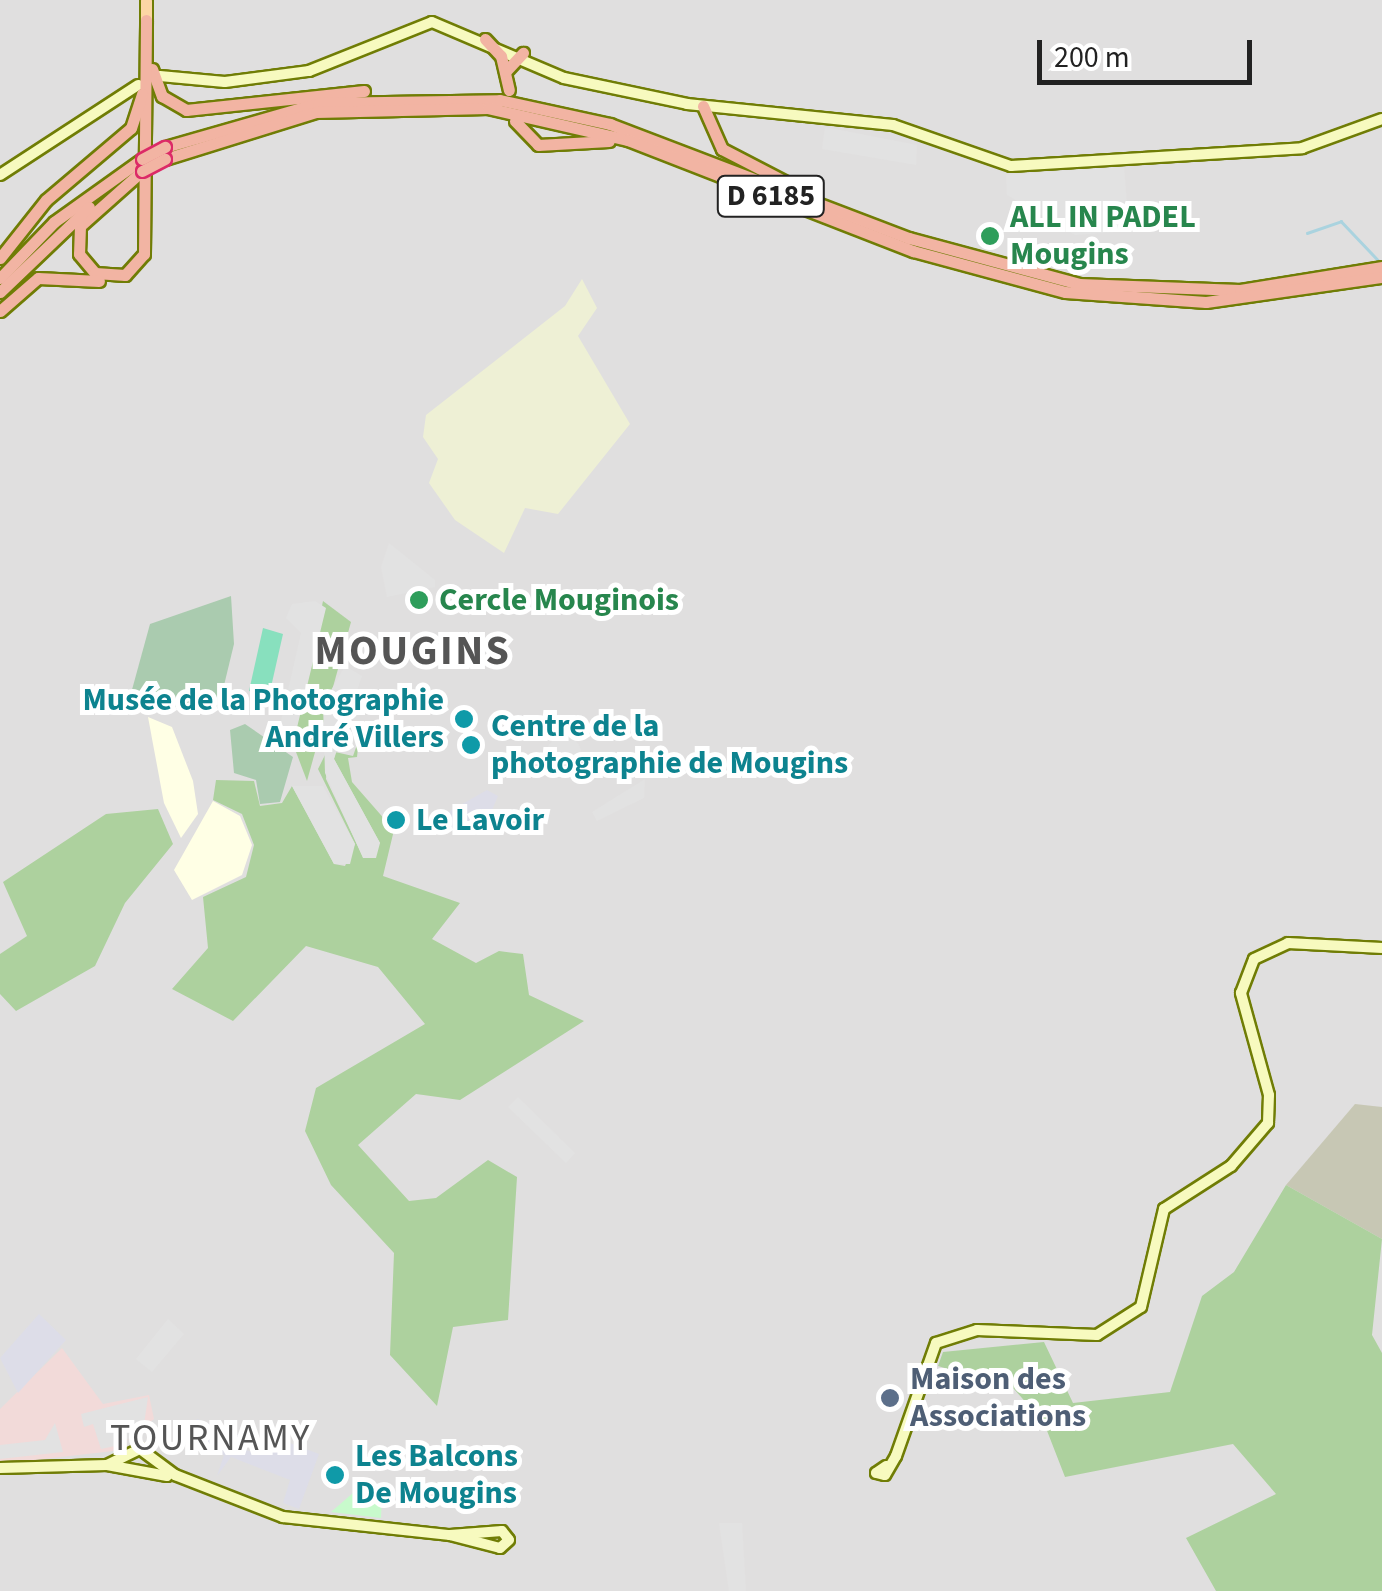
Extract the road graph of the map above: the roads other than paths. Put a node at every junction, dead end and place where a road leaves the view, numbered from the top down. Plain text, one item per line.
1 (146, 0) edge
2 (146, 20) junction
3 (485, 39) junction
4 (520, 55) junction
5 (506, 73) junction
6 (160, 76) dead end
7 (218, 79) junction
8 (138, 85) dead end
9 (509, 90) dead end
10 (440, 96) junction
11 (709, 110) junction
12 (1382, 119) edge
13 (515, 121) dead end
14 (165, 153) junction
15 (142, 165) junction
16 (13, 166) junction
17 (0, 175) edge
18 (725, 178) junction
19 (0, 184) edge
20 (148, 207) junction
21 (858, 219) junction
22 (0, 258) edge
23 (1382, 267) edge
24 (1382, 276) edge
25 (0, 278) edge
26 (0, 292) edge
27 (0, 311) edge
28 (1382, 948) edge
29 (128, 1454) junction
30 (148, 1455) junction
31 (108, 1464) junction
32 (886, 1466) dead end
33 (136, 1469) junction
34 (0, 1471) edge
35 (174, 1475) junction
36 (494, 1539) dead end

1 - 2 main road
2 - 10 highway
2 - 20 highway
2 - 22 highway
3 - 4 main road
3 - 5 highway
3 - 7 main road
4 - 5 highway
4 - 7 main road
4 - 11 main road
5 - 9 highway
6 - 7 main road
8 - 16 main road
10 - 14 highway, D 6185
10 - 21 highway, D 6185
11 - 12 main road
11 - 21 highway
13 - 18 highway
14 - 15 highway, D 6185, bridge
14 - 18 highway, D 6185
15 - 20 highway
15 - 25 highway, D 6185
15 - 26 highway, D 6185
16 - 17 main road
16 - 19 main road
18 - 24 highway, D 6185
20 - 27 highway
21 - 23 highway, D 6185
28 - 32 main road
29 - 30 main road
29 - 31 main road
29 - 33 main road
30 - 33 main road
30 - 35 main road
31 - 33 main road
31 - 34 main road
33 - 35 main road
35 - 36 main road

